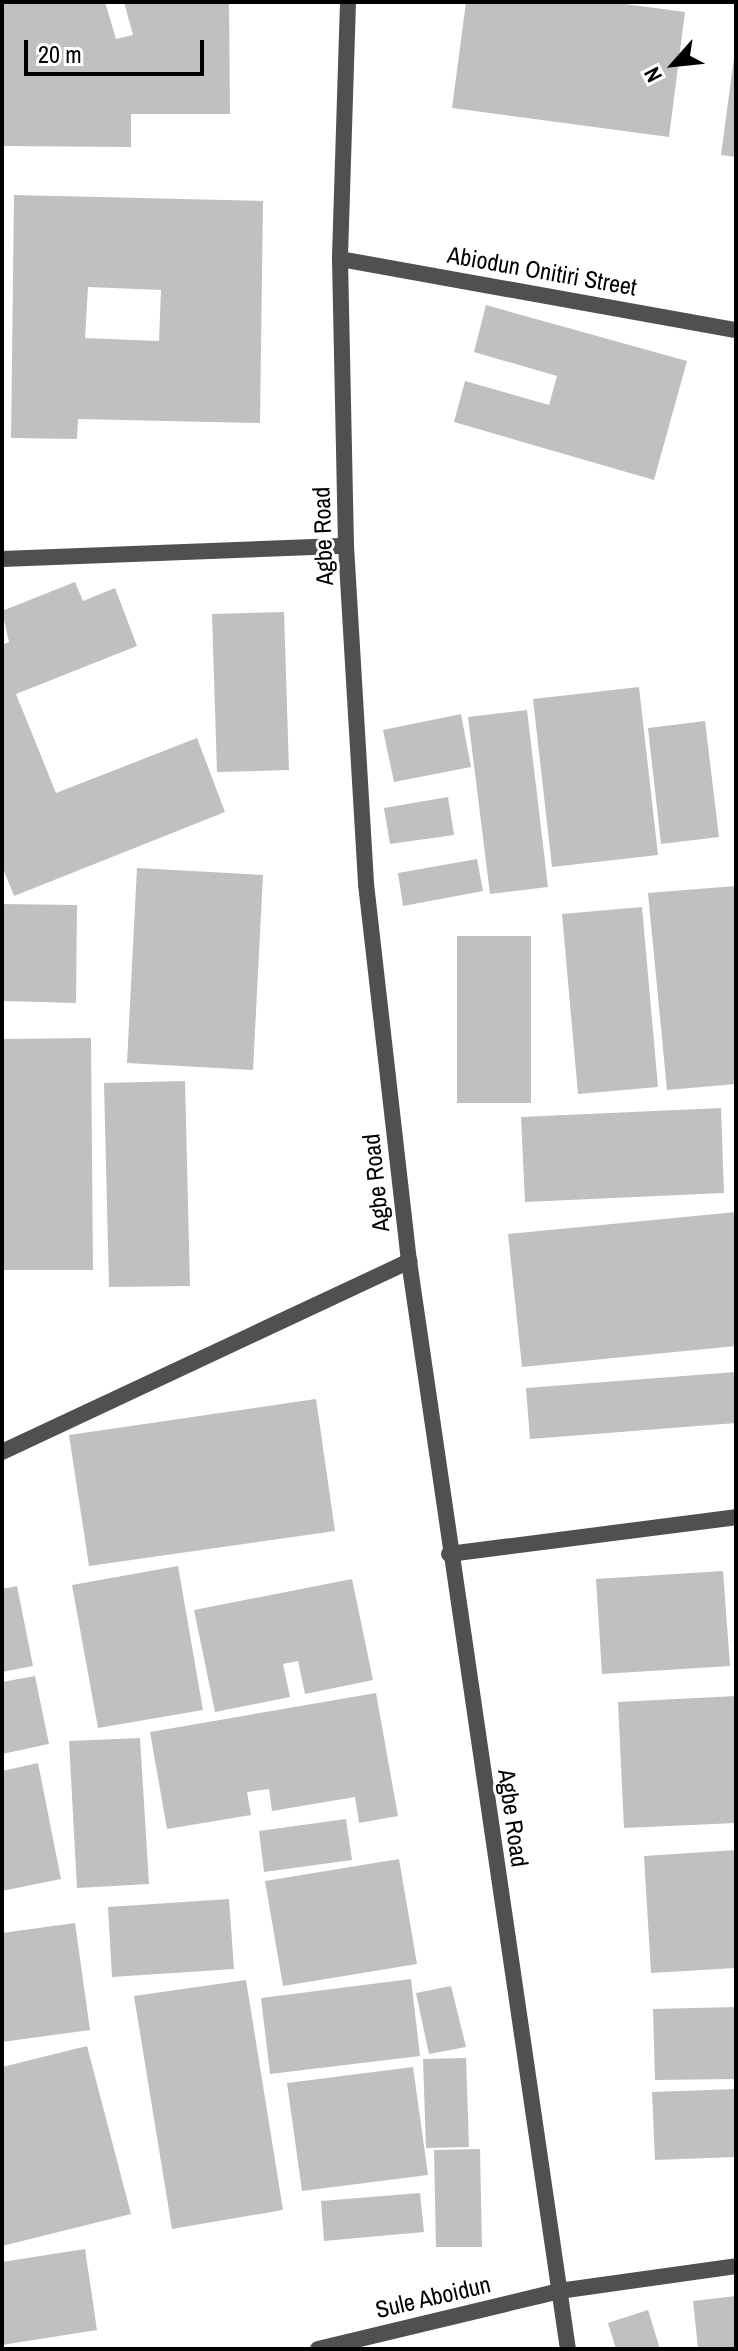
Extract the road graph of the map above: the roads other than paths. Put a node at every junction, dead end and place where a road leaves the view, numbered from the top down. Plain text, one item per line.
1 (348, 2) edge
2 (340, 259) junction
3 (736, 330) edge
4 (346, 546) junction
5 (2, 559) edge
6 (409, 1261) junction
7 (2, 1452) edge
8 (736, 1517) edge
9 (449, 1554) junction
10 (736, 2266) edge
11 (559, 2291) junction
12 (318, 2349) edge
13 (568, 2349) edge

1 - 2 street, Agbe Road
2 - 3 street, Abiodun Onitiri Street
2 - 4 street, Agbe Road
4 - 5 street
4 - 6 street, Agbe Road
6 - 7 street
6 - 9 street, Agbe Road
8 - 9 street
9 - 11 street, Agbe Road
10 - 11 street, Sule Aboidun
11 - 12 street, Sule Aboidun
11 - 13 street, Agbe Road

